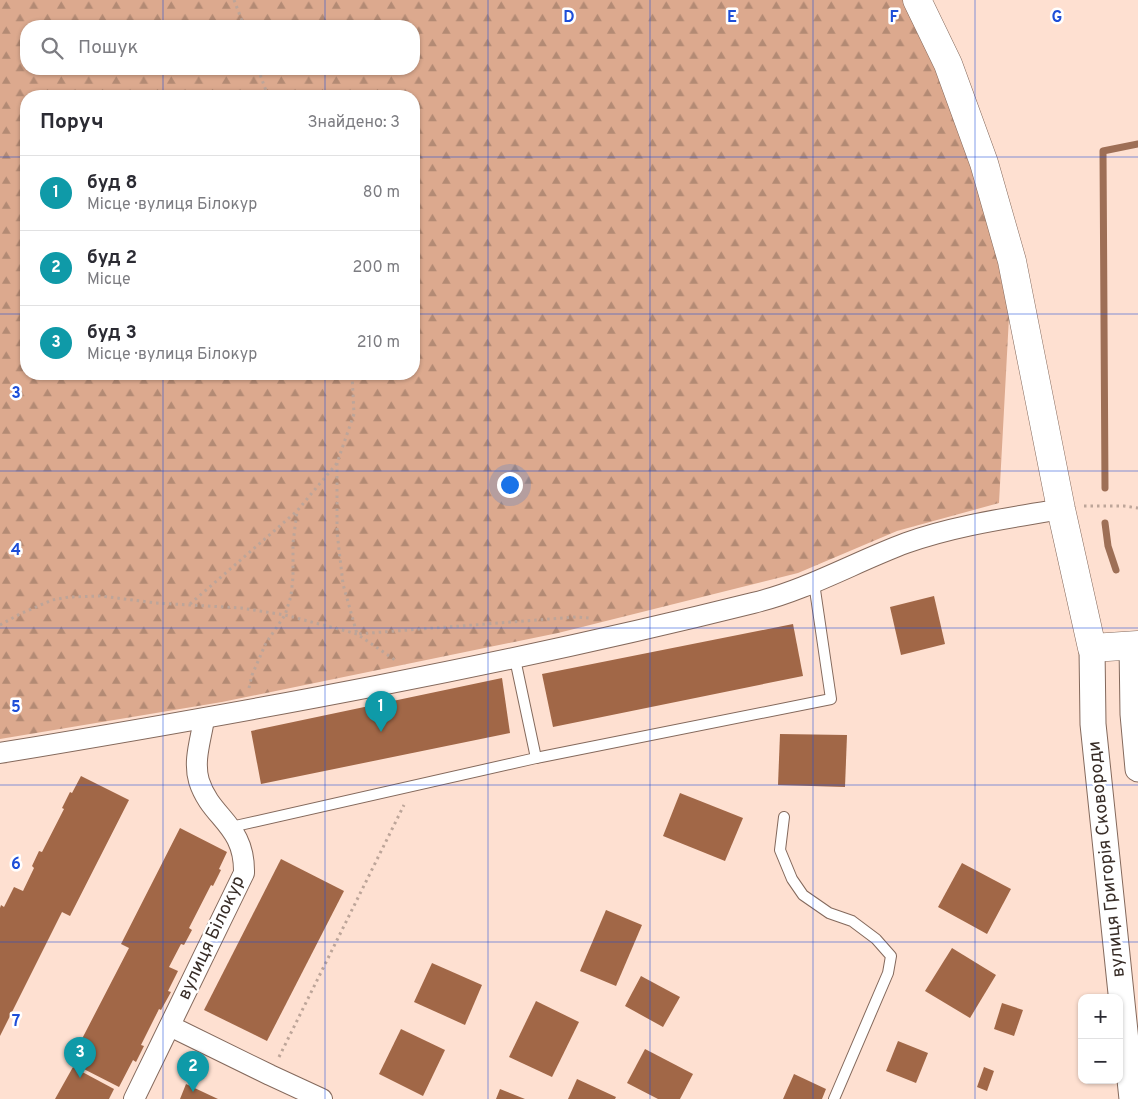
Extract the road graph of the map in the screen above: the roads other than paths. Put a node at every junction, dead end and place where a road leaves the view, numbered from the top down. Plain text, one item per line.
1 (917, 0) edge
2 (1061, 509) junction
3 (814, 583) junction
4 (1135, 645) edge
5 (1092, 648) junction
6 (515, 659) junction
7 (204, 719) junction
8 (0, 753) edge
9 (536, 758) junction
10 (1138, 770) edge
11 (784, 818) dead end
12 (231, 827) junction
13 (170, 1026) junction
14 (134, 1099) edge
15 (322, 1099) edge
16 (834, 1099) edge
17 (1132, 1099) edge

1 - 2 main road
2 - 3 street
2 - 5 main road
3 - 6 street
3 - 9 lane
4 - 5 main road
4 - 10 street
5 - 17 street, вулиця Григорія Сковороди
6 - 7 street
6 - 9 lane
7 - 8 street
7 - 12 street, вулиця Білокур
9 - 12 lane
11 - 16 lane
12 - 13 street, вулиця Білокур
13 - 14 street, вулиця Білокур
13 - 15 street

